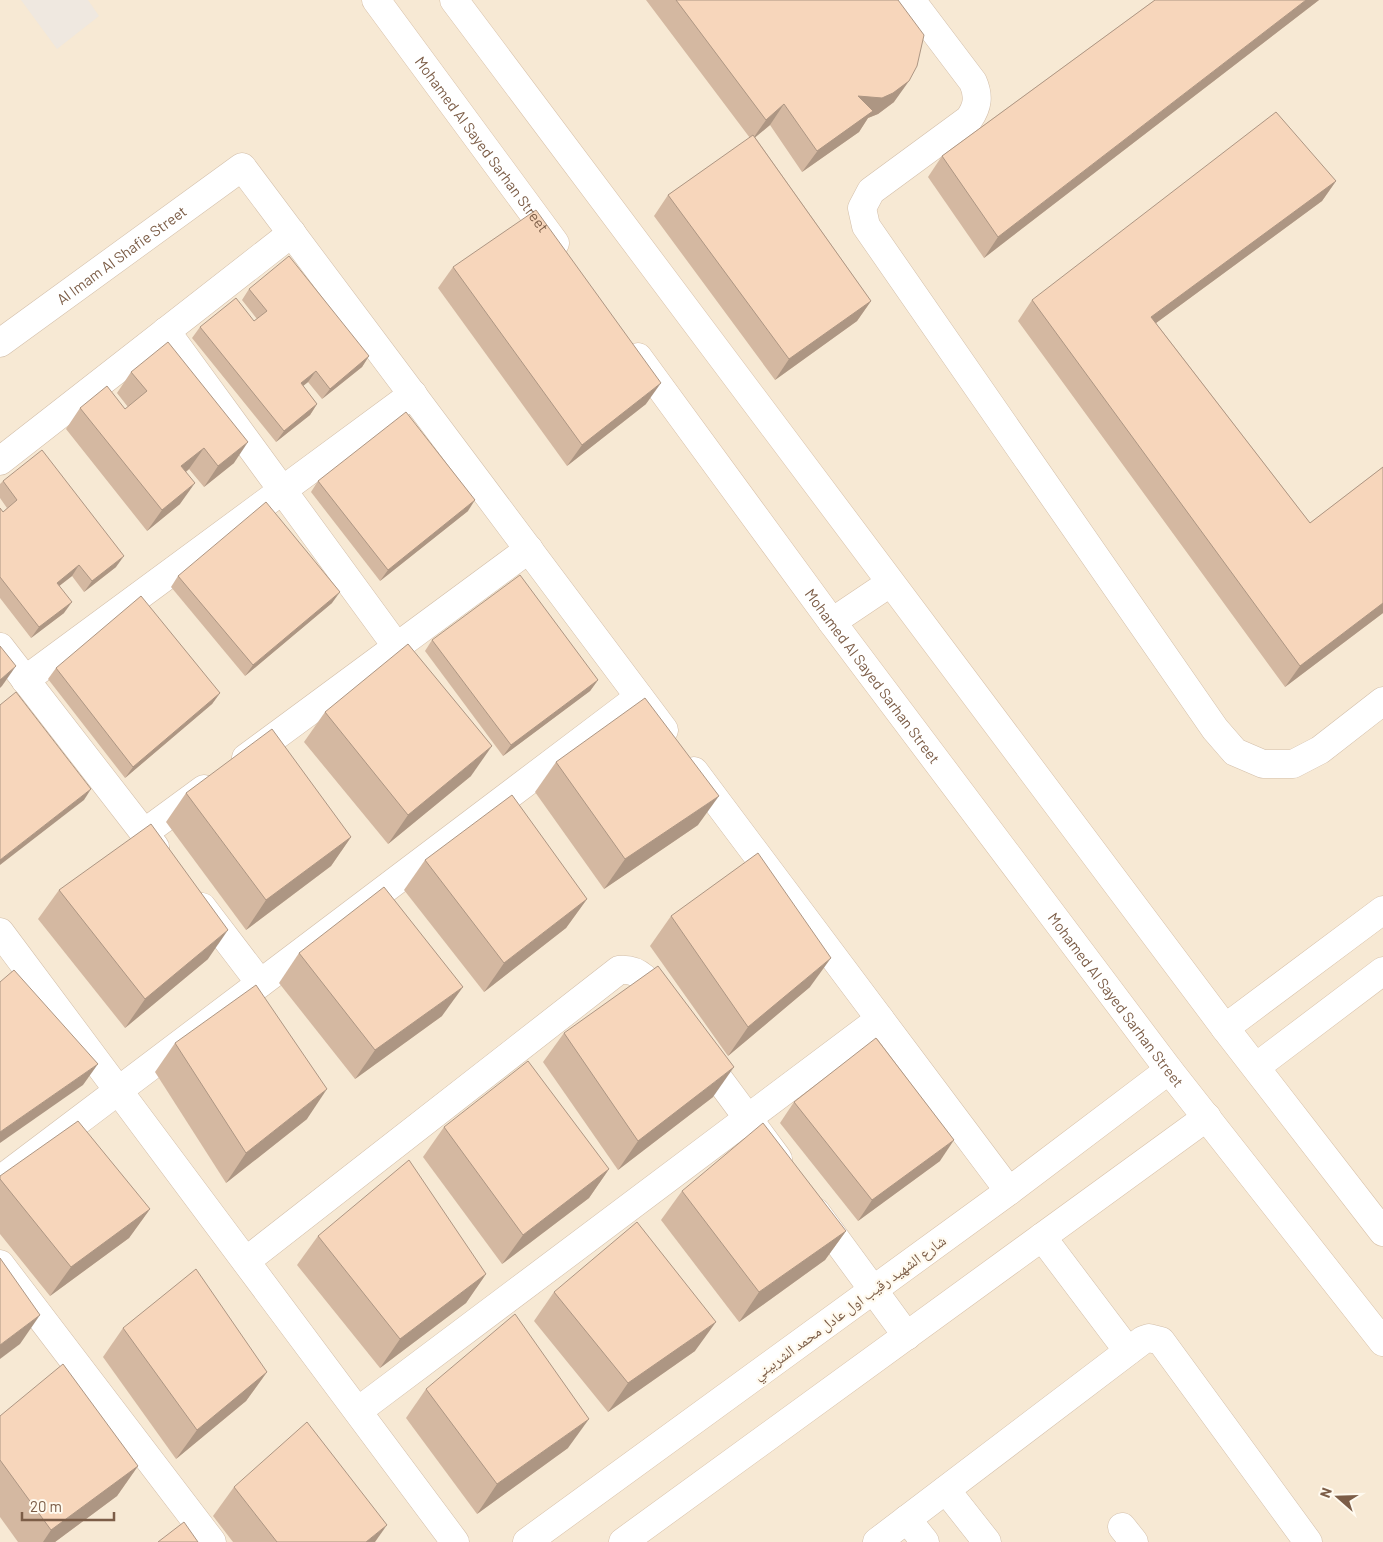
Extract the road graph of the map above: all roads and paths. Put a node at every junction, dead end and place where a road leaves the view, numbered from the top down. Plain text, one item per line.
1 (376, 0) edge
2 (454, 0) edge
3 (911, 0) edge
4 (292, 233) junction
5 (568, 262) edge
6 (166, 331) junction
7 (621, 334) edge
8 (0, 343) edge
9 (413, 394) junction
10 (0, 461) edge
11 (282, 490) junction
12 (528, 549) junction
13 (890, 583) junction
14 (832, 622) junction
15 (397, 647) junction
16 (0, 648) edge
17 (25, 680) junction
18 (639, 697) junction
19 (1383, 701) edge
20 (144, 833) junction
21 (169, 864) edge
22 (187, 888) edge
23 (1383, 910) edge
24 (0, 932) edge
25 (1383, 972) edge
26 (260, 982) junction
27 (880, 1019) junction
28 (1225, 1028) junction
29 (1256, 1067) junction
30 (1169, 1070) junction
31 (119, 1092) junction
32 (1207, 1117) junction
33 (748, 1118) junction
34 (0, 1180) edge
35 (1008, 1191) junction
36 (1383, 1232) edge
37 (1042, 1236) junction
38 (246, 1261) junction
39 (0, 1264) edge
40 (873, 1289) junction
41 (1372, 1316) edge
42 (907, 1336) junction
43 (1383, 1342) edge
44 (1128, 1351) junction
45 (358, 1411) junction
46 (946, 1490) junction
47 (907, 1519) junction
48 (1297, 1538) edge
49 (628, 1541) edge
50 (212, 1542) edge
51 (456, 1542) edge
52 (527, 1542) edge
53 (876, 1542) edge
54 (925, 1542) edge
55 (987, 1542) edge

1 - 5 street, Mohamed Al Sayed Sarhan Street
2 - 13 street
3 - 19 street
4 - 6 street
4 - 8 street, Al Imam Al Shafie Street
4 - 9 street
6 - 10 street
6 - 11 street
7 - 14 street, Mohamed Al Sayed Sarhan Street
9 - 11 street
9 - 12 street
11 - 15 street
11 - 17 street
12 - 15 street
12 - 18 street
13 - 14 street
13 - 28 street
14 - 30 street, Mohamed Al Sayed Sarhan Street
15 - 20 street
16 - 17 street
17 - 20 street
18 - 26 street
18 - 27 street
20 - 21 street
22 - 26 street
23 - 28 street
24 - 31 street
25 - 29 street
26 - 31 street
27 - 33 street
27 - 35 street
28 - 29 street
29 - 36 street
30 - 32 street, Mohamed Al Sayed Sarhan Street
30 - 35 street, شارع الشهيد رقيب اول عادل محمد الشربيني
31 - 34 street
31 - 38 street
32 - 37 street
32 - 41 street, Mohamed Al Sayed Sarhan Street
33 - 38 street
33 - 40 street
33 - 45 street
35 - 40 street, شارع الشهيد رقيب اول عادل محمد الشربيني
37 - 42 street
37 - 44 street
38 - 45 street
39 - 50 street
40 - 42 street
40 - 52 street, شارع الشهيد رقيب اول عادل محمد الشربيني
41 - 43 street, Mohamed Al Sayed Sarhan Street
42 - 49 street
44 - 46 street
44 - 48 street
45 - 51 street
46 - 47 street
46 - 55 street
47 - 53 street
47 - 54 street

